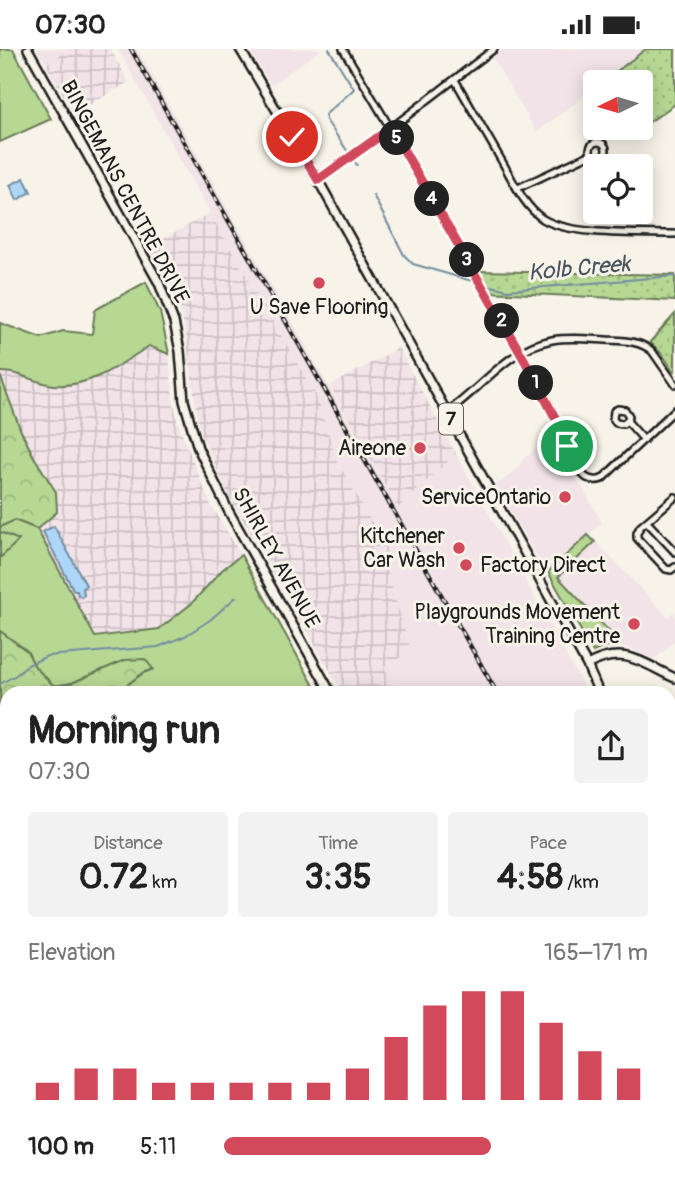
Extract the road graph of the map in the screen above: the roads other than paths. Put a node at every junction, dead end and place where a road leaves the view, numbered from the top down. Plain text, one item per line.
1 (28, 49) edge
2 (240, 49) edge
3 (343, 49) edge
4 (494, 49) edge
5 (454, 80) junction
6 (391, 128) junction
7 (583, 158) edge
8 (318, 180) junction
9 (517, 188) junction
10 (675, 234) edge
11 (519, 351) junction
12 (675, 384) edge
13 (675, 410) edge
14 (447, 412) junction
15 (627, 421) dead end
16 (195, 437) joint
17 (644, 440) junction
18 (675, 497) edge
19 (647, 522) junction
20 (675, 552) edge
21 (675, 567) edge
22 (587, 665) junction
23 (675, 678) edge
24 (327, 686) edge
25 (596, 686) edge

1 - 16 main road, BINGEMANS CENTRE DRIVE
2 - 8 main road, 7
3 - 6 street
4 - 5 street
5 - 6 street
5 - 9 street
6 - 8 street
6 - 11 street
7 - 9 street
8 - 14 main road, 7
9 - 10 street
11 - 12 street
11 - 14 street
11 - 17 street
13 - 17 street
14 - 22 main road, 7
15 - 17 street
16 - 24 main road, SHIRLEY AVENUE
18 - 19 street
19 - 20 street
19 - 21 street
22 - 23 main road
22 - 25 main road, 7

